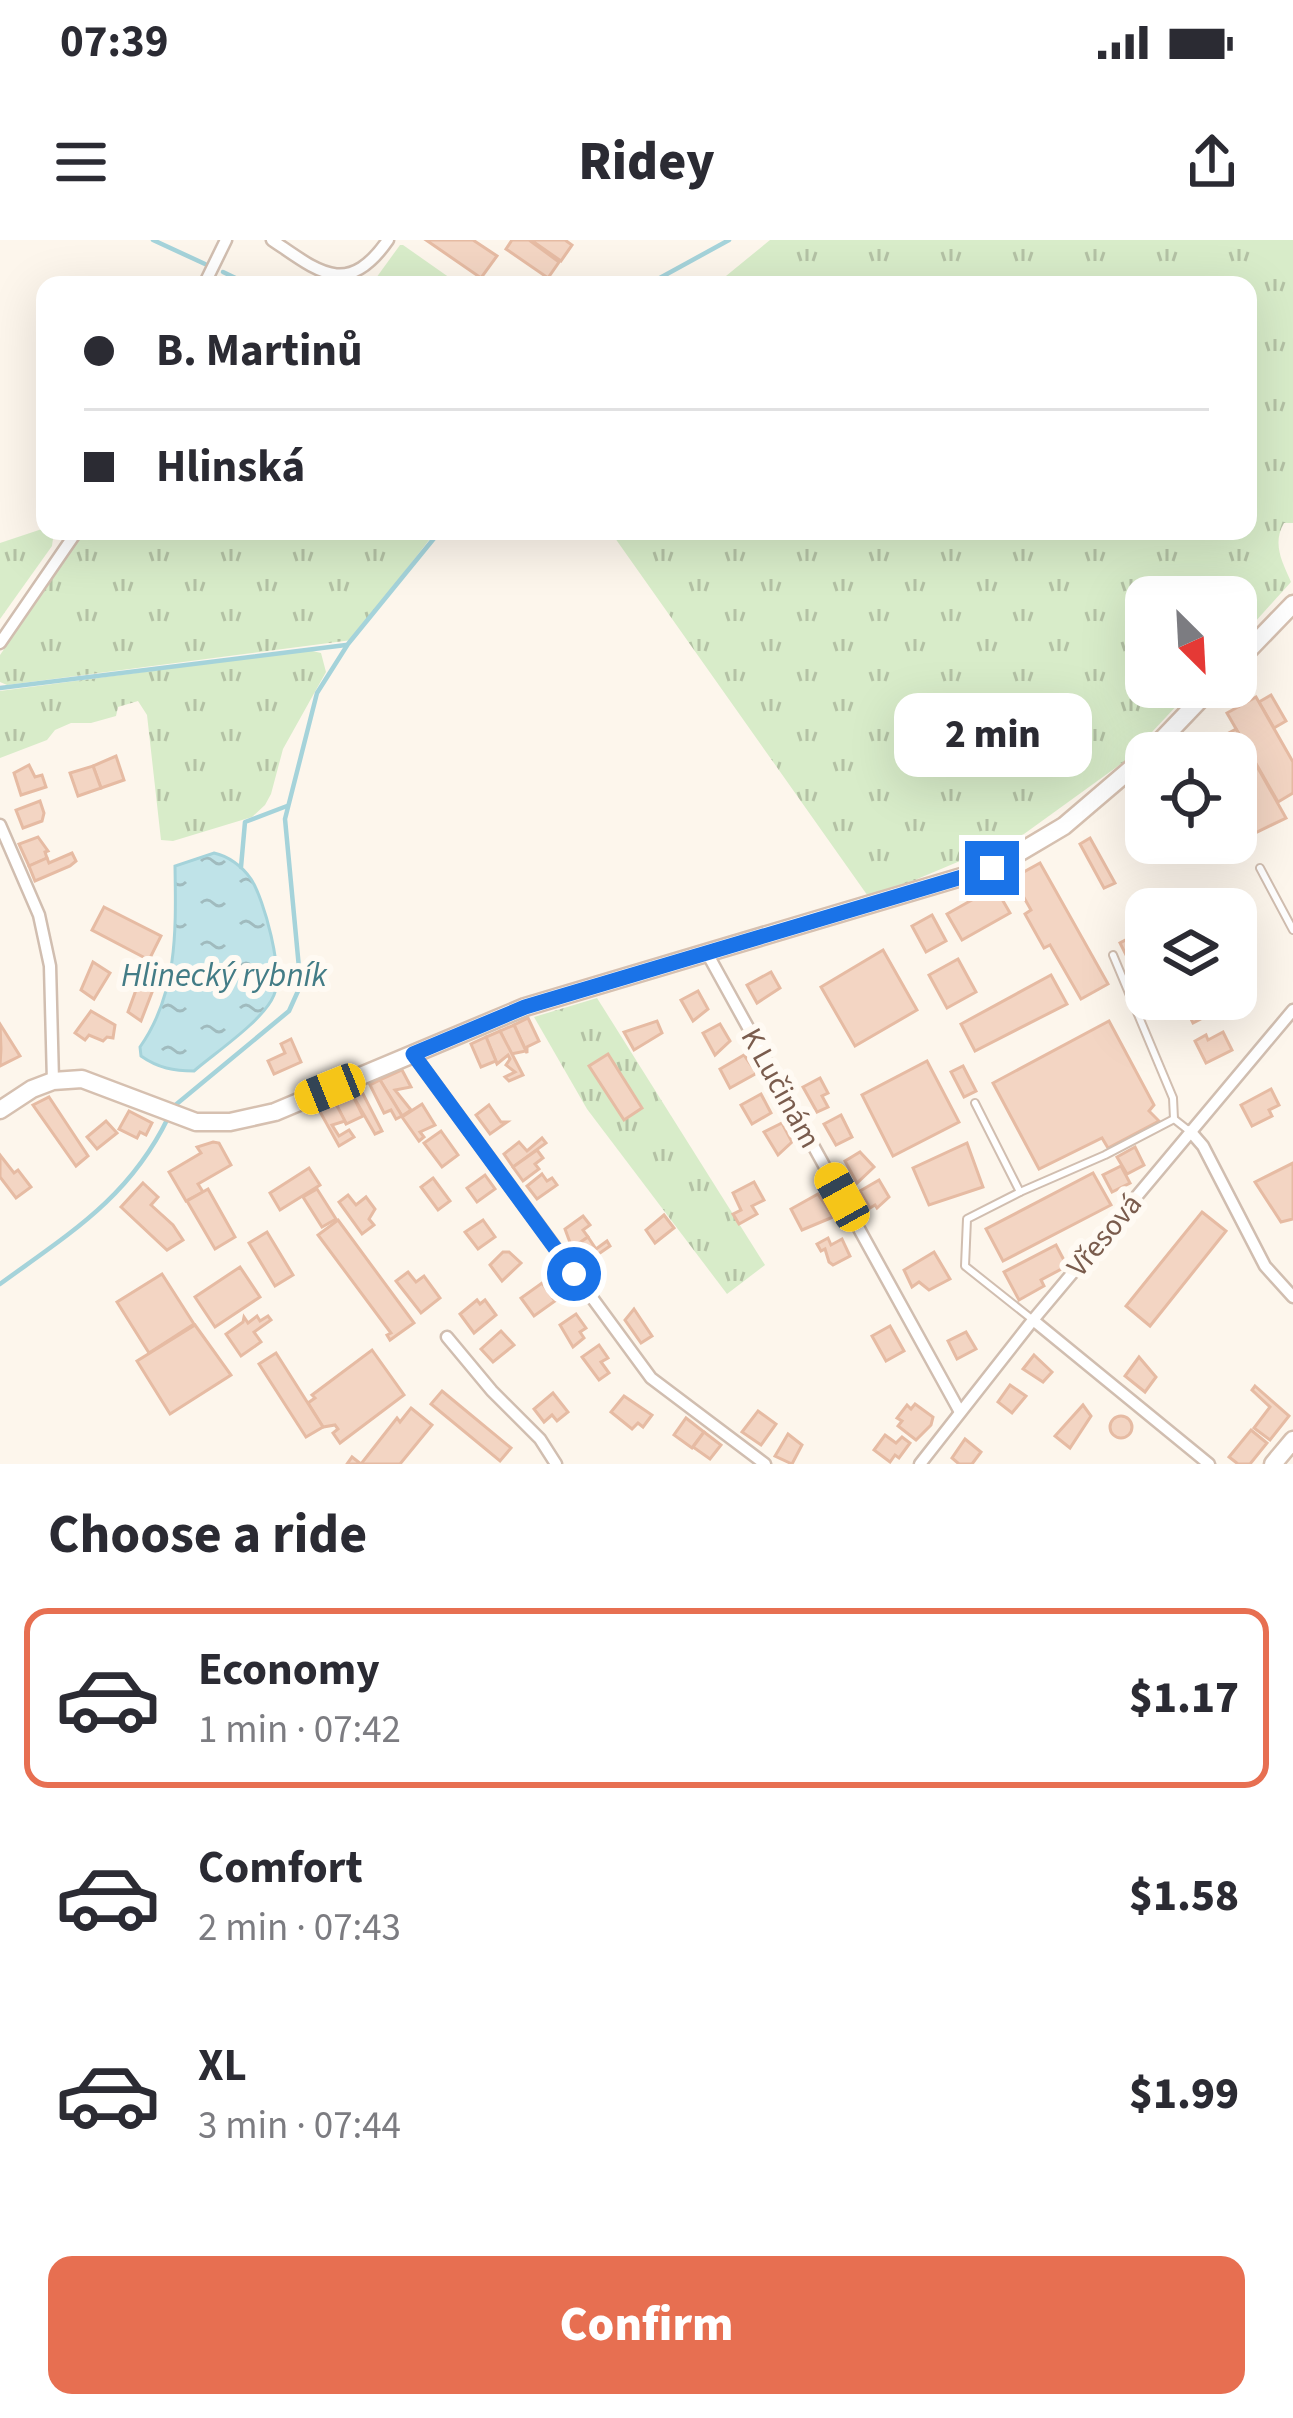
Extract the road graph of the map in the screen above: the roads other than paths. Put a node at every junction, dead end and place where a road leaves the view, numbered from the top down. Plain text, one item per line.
1 (226, 240) edge
2 (272, 240) edge
3 (388, 240) edge
4 (208, 276) edge
5 (71, 540) edge
6 (1293, 604) edge
7 (1257, 641) edge
8 (0, 643) edge
9 (1192, 708) edge
10 (1168, 732) edge
11 (1125, 773) edge
12 (0, 825) edge
13 (1260, 868) dead end
14 (1293, 930) edge
15 (707, 953) junction
16 (1113, 955) dead end
17 (1293, 1010) edge
18 (413, 1054) junction
19 (53, 1081) junction
20 (975, 1103) dead end
21 (0, 1110) edge
22 (1174, 1119) junction
23 (1190, 1131) junction
24 (1020, 1192) junction
25 (1293, 1297) edge
26 (1033, 1320) junction
27 (447, 1337) dead end
28 (960, 1412) junction
29 (1293, 1440) edge
30 (556, 1464) edge
31 (765, 1464) edge
32 (920, 1464) edge
33 (1208, 1464) edge
34 (1273, 1464) edge

1 - 4 street
2 - 3 street
5 - 8 street
6 - 7 street
9 - 10 street
11 - 15 street
12 - 19 street
13 - 14 lane
15 - 18 street
15 - 28 street, K Lučinám
16 - 22 lane
17 - 23 street, Vřesová
18 - 19 street
18 - 31 street
19 - 21 street
20 - 24 lane
22 - 23 lane
22 - 24 lane
23 - 25 street
23 - 26 street, Vřesová
24 - 26 lane
26 - 28 street, Vřesová
26 - 33 street
27 - 30 street
28 - 32 street, Vřesová
29 - 34 street

